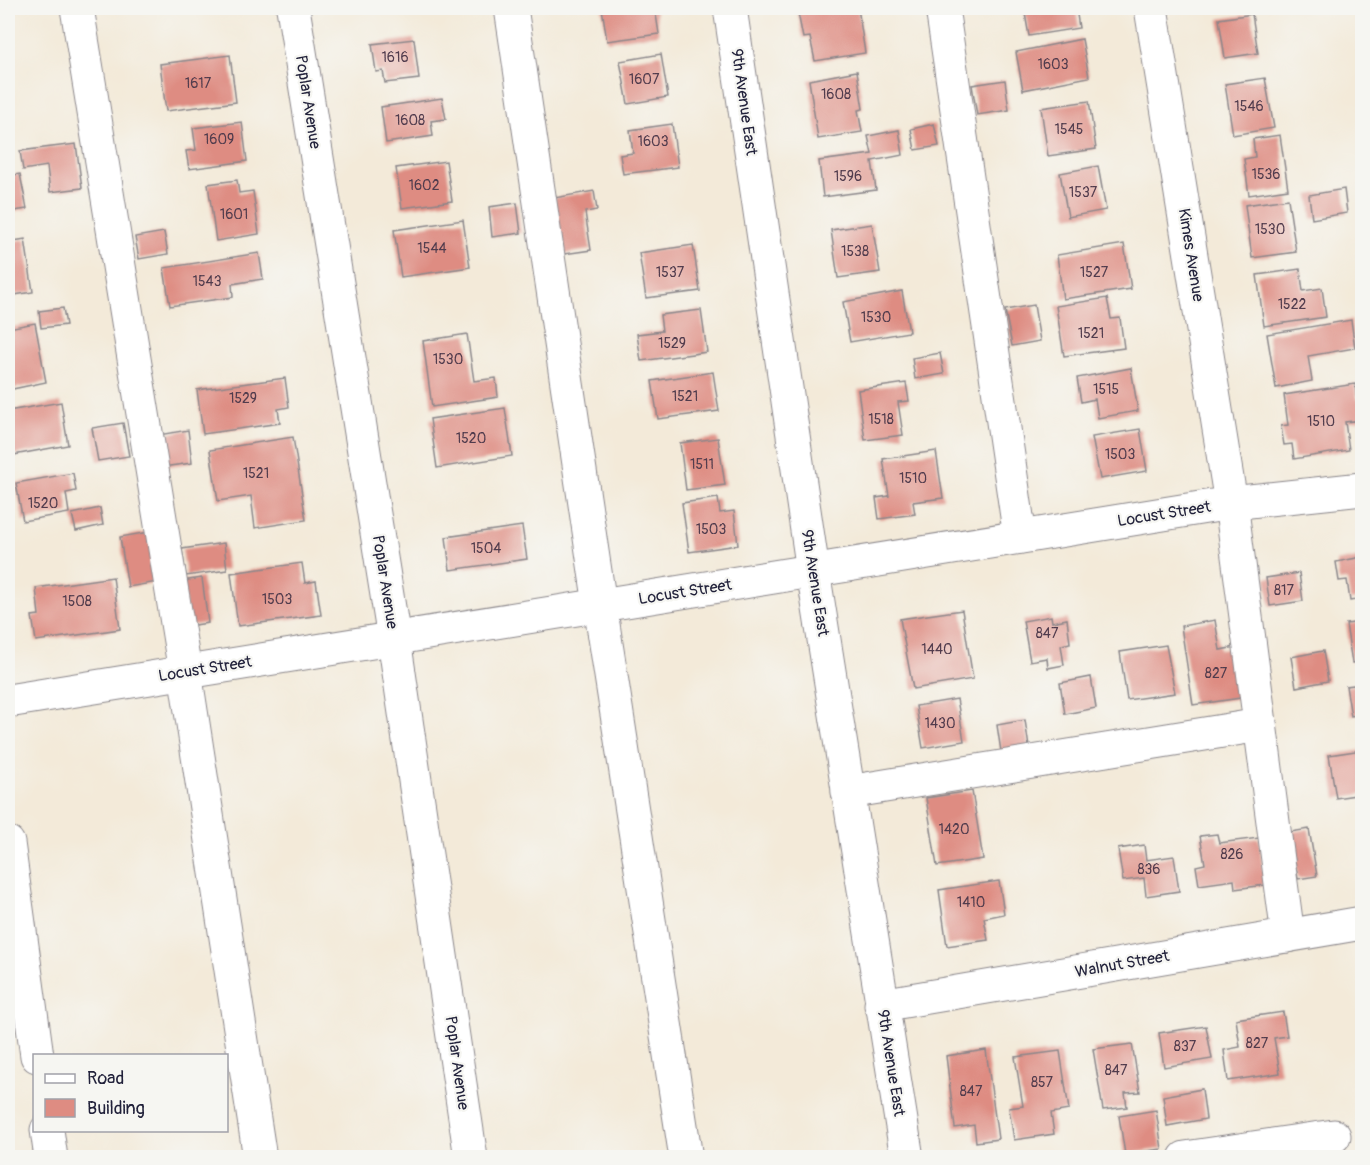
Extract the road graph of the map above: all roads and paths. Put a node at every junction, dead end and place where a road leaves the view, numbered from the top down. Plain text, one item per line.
1 (77, 8) edge
2 (293, 8) edge
3 (511, 8) edge
4 (730, 8) edge
5 (942, 8) edge
6 (1151, 8) edge
7 (1362, 489) edge
8 (1231, 503) junction
9 (1020, 537) junction
10 (813, 571) junction
11 (600, 605) junction
12 (394, 639) junction
13 (185, 672) junction
14 (8, 701) edge
15 (1260, 725) junction
16 (848, 792) junction
17 (8, 843) edge
18 (1362, 923) edge
19 (1288, 936) junction
20 (881, 1005) junction
21 (37, 1054) edge
22 (47, 1132) edge
23 (1334, 1136) dead end
24 (51, 1158) edge
25 (260, 1158) edge
26 (471, 1158) edge
27 (686, 1158) edge
28 (907, 1158) edge
29 (1185, 1158) edge

1 - 13 street
2 - 12 street, Poplar Avenue
3 - 11 street
4 - 10 street, 9th Avenue East
5 - 9 street
6 - 8 street, Kimes Avenue
7 - 8 street, Locust Street
8 - 9 street, Locust Street
8 - 15 street, Kimes Avenue
9 - 10 street, Locust Street
10 - 11 street, Locust Street
10 - 16 street, 9th Avenue East
11 - 12 street, Locust Street
11 - 27 street
12 - 13 street, Locust Street
12 - 26 street, Poplar Avenue
13 - 14 street, Locust Street
13 - 25 street
15 - 16 street
15 - 19 street, Kimes Avenue
16 - 20 street, 9th Avenue East
17 - 21 street
18 - 19 street, Walnut Street
19 - 20 street, Walnut Street
20 - 28 street, 9th Avenue East
22 - 24 street
23 - 29 street

